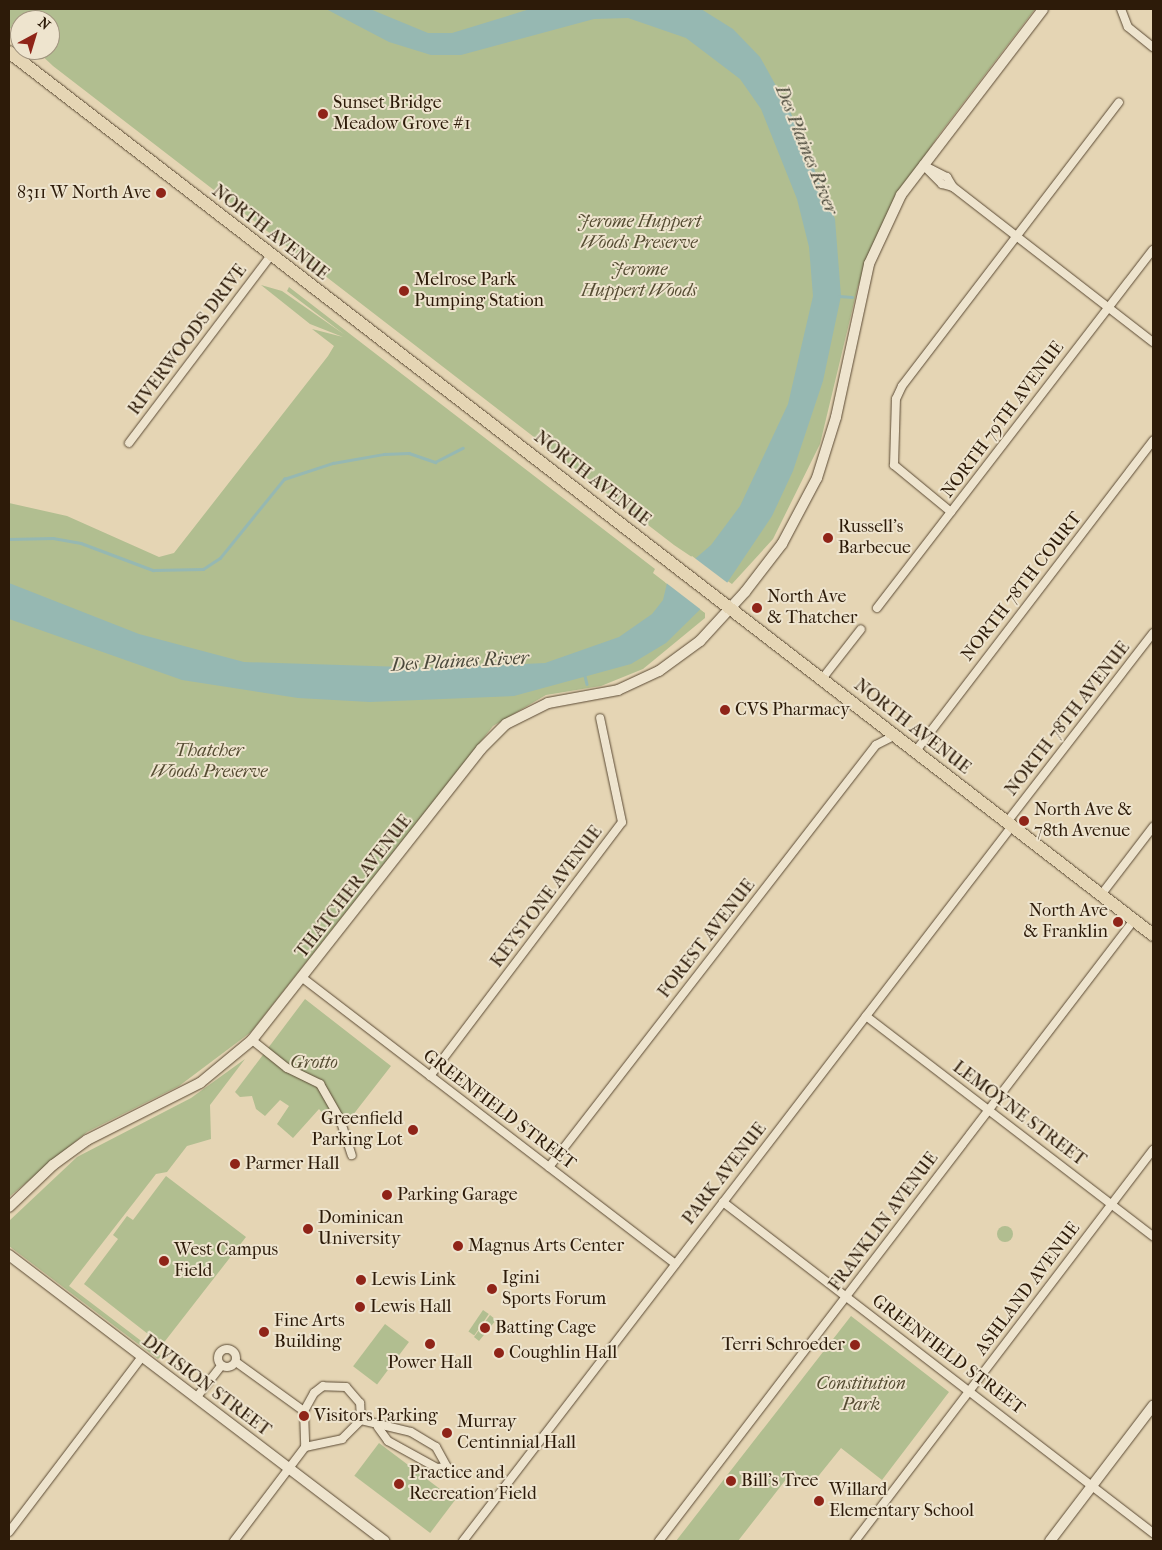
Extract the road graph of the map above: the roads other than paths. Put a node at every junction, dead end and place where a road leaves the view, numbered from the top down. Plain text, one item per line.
1 (1043, 9) edge
2 (1121, 12) edge
3 (1153, 47) edge
4 (9, 52) edge
5 (1119, 102) dead end
6 (923, 165) junction
7 (1016, 236) junction
8 (1153, 250) edge
9 (271, 255) junction
10 (1108, 307) junction
11 (1153, 342) edge
12 (1153, 441) edge
13 (129, 443) dead end
14 (951, 512) junction
15 (731, 608) junction
16 (877, 608) dead end
17 (861, 629) dead end
18 (1153, 636) edge
19 (822, 679) junction
20 (600, 718) dead end
21 (894, 736) junction
22 (915, 752) junction
23 (1009, 824) junction
24 (1153, 827) edge
25 (1101, 895) junction
26 (1134, 920) junction
27 (1153, 935) edge
28 (304, 979) junction
29 (866, 1016) junction
30 (252, 1040) junction
31 (430, 1076) junction
32 (988, 1110) junction
33 (1153, 1150) edge
34 (352, 1155) dead end
35 (549, 1167) junction
36 (723, 1202) junction
37 (1112, 1204) junction
38 (9, 1207) edge
39 (1153, 1236) edge
40 (9, 1255) edge
41 (675, 1264) junction
42 (846, 1296) junction
43 (142, 1357) junction
44 (236, 1362) junction
45 (221, 1366) junction
46 (970, 1390) junction
47 (196, 1398) junction
48 (1153, 1406) edge
49 (304, 1411) junction
50 (361, 1420) junction
51 (378, 1427) junction
52 (305, 1447) junction
53 (288, 1469) junction
54 (1092, 1486) junction
55 (9, 1532) edge
56 (1153, 1533) edge
57 (234, 1541) edge
58 (385, 1541) edge
59 (462, 1541) edge
60 (659, 1541) edge
61 (855, 1541) edge
62 (1050, 1541) edge

1 - 6 street, THATCHER AVENUE
2 - 3 street
4 - 9 main road, NORTH AVENUE
5 - 7 street
6 - 7 street
6 - 15 street, THATCHER AVENUE
7 - 10 street
7 - 14 street
8 - 10 street, NORTH 79TH AVENUE
9 - 13 street, RIVERWOODS DRIVE
9 - 15 main road, NORTH AVENUE
10 - 11 street
10 - 14 street, NORTH 79TH AVENUE
12 - 22 street, NORTH 78TH COURT
14 - 16 street, NORTH 79TH AVENUE
15 - 19 main road, NORTH AVENUE
15 - 28 street, THATCHER AVENUE
17 - 19 street
18 - 23 street, NORTH 78TH AVENUE
19 - 21 main road, NORTH AVENUE
20 - 31 street, KEYSTONE AVENUE
21 - 22 main road, NORTH AVENUE
21 - 35 street, FOREST AVENUE
22 - 23 main road, NORTH AVENUE
23 - 25 main road, NORTH AVENUE
23 - 29 street, PARK AVENUE
24 - 25 street
25 - 26 main road, NORTH AVENUE
26 - 27 main road, NORTH AVENUE
26 - 32 street, FRANKLIN AVENUE
28 - 30 street, THATCHER AVENUE
28 - 31 street, GREENFIELD STREET
29 - 32 street, LEMOYNE STREET
29 - 36 street, PARK AVENUE
30 - 34 street
30 - 38 street, THATCHER AVENUE
31 - 35 street, GREENFIELD STREET
32 - 37 street, LEMOYNE STREET
32 - 42 street, FRANKLIN AVENUE
33 - 37 street, ASHLAND AVENUE
35 - 41 street, GREENFIELD STREET
36 - 41 street, PARK AVENUE
36 - 42 street, GREENFIELD STREET
37 - 39 street, LEMOYNE STREET
37 - 46 street, ASHLAND AVENUE
40 - 43 street, DIVISION STREET
41 - 59 street, PARK AVENUE
42 - 46 street, GREENFIELD STREET
42 - 60 street, FRANKLIN AVENUE
43 - 47 street, DIVISION STREET
43 - 55 street
44 - 45 street
44 - 45 street
44 - 49 street
45 - 47 street
46 - 54 street, GREENFIELD STREET
46 - 61 street, ASHLAND AVENUE
47 - 53 street, DIVISION STREET
48 - 54 street
49 - 50 street
49 - 52 street
50 - 51 street
50 - 52 street
51 - 51 street
52 - 53 street
53 - 57 street
53 - 58 street, DIVISION STREET
54 - 56 street, GREENFIELD STREET
54 - 62 street

